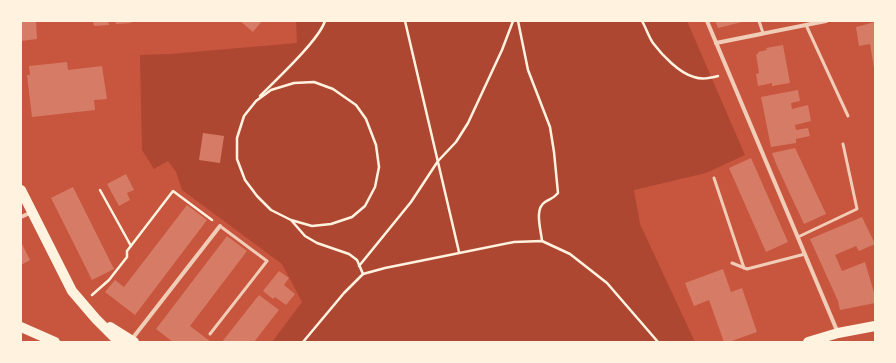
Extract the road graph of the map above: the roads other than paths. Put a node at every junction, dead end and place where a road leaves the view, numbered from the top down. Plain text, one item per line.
1 (707, 21) edge
2 (759, 21) edge
3 (826, 21) edge
4 (806, 25) junction
5 (763, 34) junction
6 (716, 43) junction
7 (848, 116) dead end
8 (843, 144) dead end
9 (714, 178) dead end
10 (21, 190) edge
11 (32, 212) junction
12 (21, 217) edge
13 (220, 226) joint
14 (798, 237) junction
15 (805, 254) junction
16 (732, 263) dead end
17 (744, 268) junction
18 (96, 319) junction
19 (875, 326) edge
20 (21, 327) edge
21 (838, 333) junction
22 (210, 334) dead end
23 (132, 341) edge
24 (55, 342) edge
25 (119, 342) edge
26 (808, 342) edge

1 - 6 street
2 - 5 lane
3 - 4 street
4 - 5 street
4 - 7 lane
5 - 6 street
6 - 14 street
8 - 14 lane
9 - 17 lane
10 - 11 main road
11 - 12 street
11 - 18 main road
13 - 22 lane
13 - 23 street
14 - 15 street
15 - 17 lane
15 - 21 street
16 - 17 lane
18 - 23 main road
18 - 25 main road
19 - 21 main road
20 - 24 main road
21 - 26 main road

